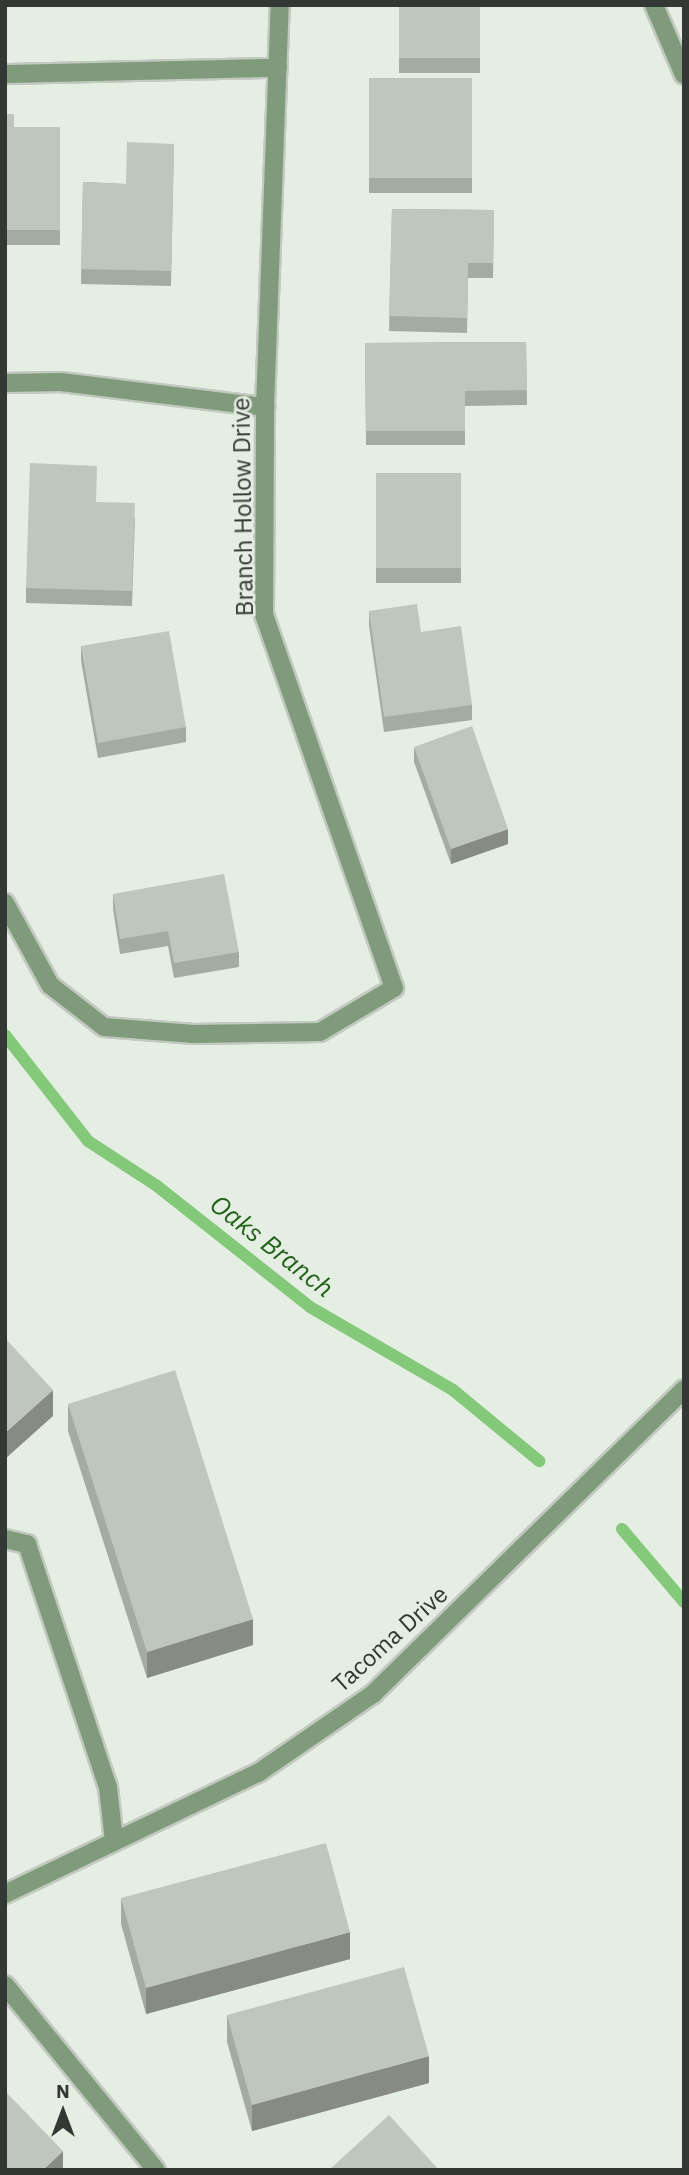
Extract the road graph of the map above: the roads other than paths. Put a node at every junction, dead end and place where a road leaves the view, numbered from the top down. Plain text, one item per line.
1 (280, 5) edge
2 (654, 5) edge
3 (278, 68) junction
4 (5, 74) edge
5 (684, 75) edge
6 (5, 383) edge
7 (265, 407) junction
8 (5, 903) edge
9 (684, 1389) edge
10 (5, 1539) edge
11 (114, 1841) junction
12 (5, 1894) edge
13 (5, 1985) edge
14 (156, 2170) edge

1 - 3 street, Branch Hollow Drive
2 - 5 street
3 - 4 street
3 - 7 street, Branch Hollow Drive
6 - 7 street
7 - 8 street, Branch Hollow Drive
9 - 11 street, Tacoma Drive
10 - 11 street
11 - 12 street, Tacoma Drive
13 - 14 street

